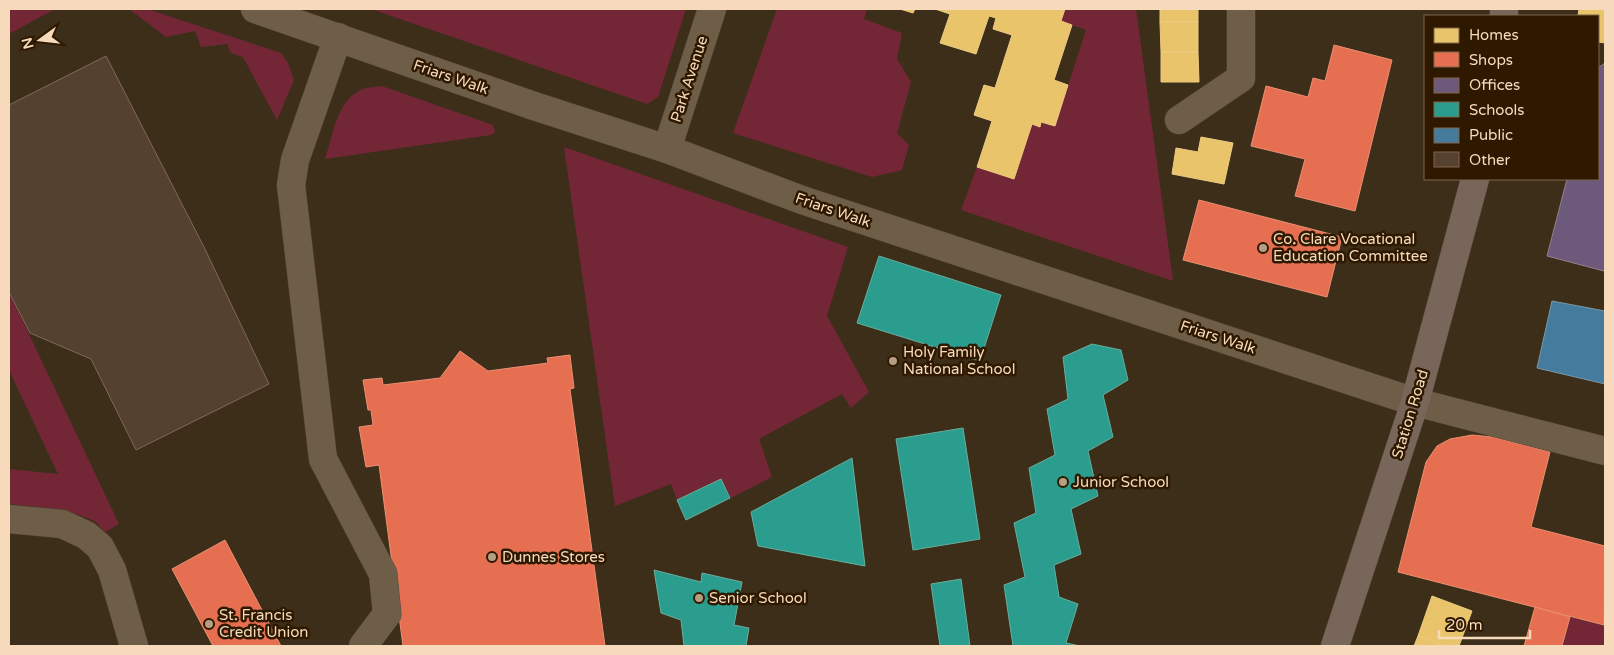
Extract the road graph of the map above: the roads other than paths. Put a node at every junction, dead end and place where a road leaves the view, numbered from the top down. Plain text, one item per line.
1 (255, 9) edge
2 (712, 9) edge
3 (1241, 9) edge
4 (338, 37) junction
5 (1179, 120) dead end
6 (667, 149) junction
7 (1475, 180) edge
8 (1415, 402) junction
9 (1605, 450) edge
10 (9, 519) edge
11 (134, 646) edge
12 (363, 646) edge
13 (1335, 646) edge

1 - 4 street, Friars Walk
2 - 6 street, Park Avenue
3 - 5 street
4 - 6 street, Friars Walk
4 - 12 street
6 - 8 street, Friars Walk
7 - 8 main road, Station Road
8 - 9 street, Friars Walk
8 - 13 main road, Station Road
10 - 11 street

